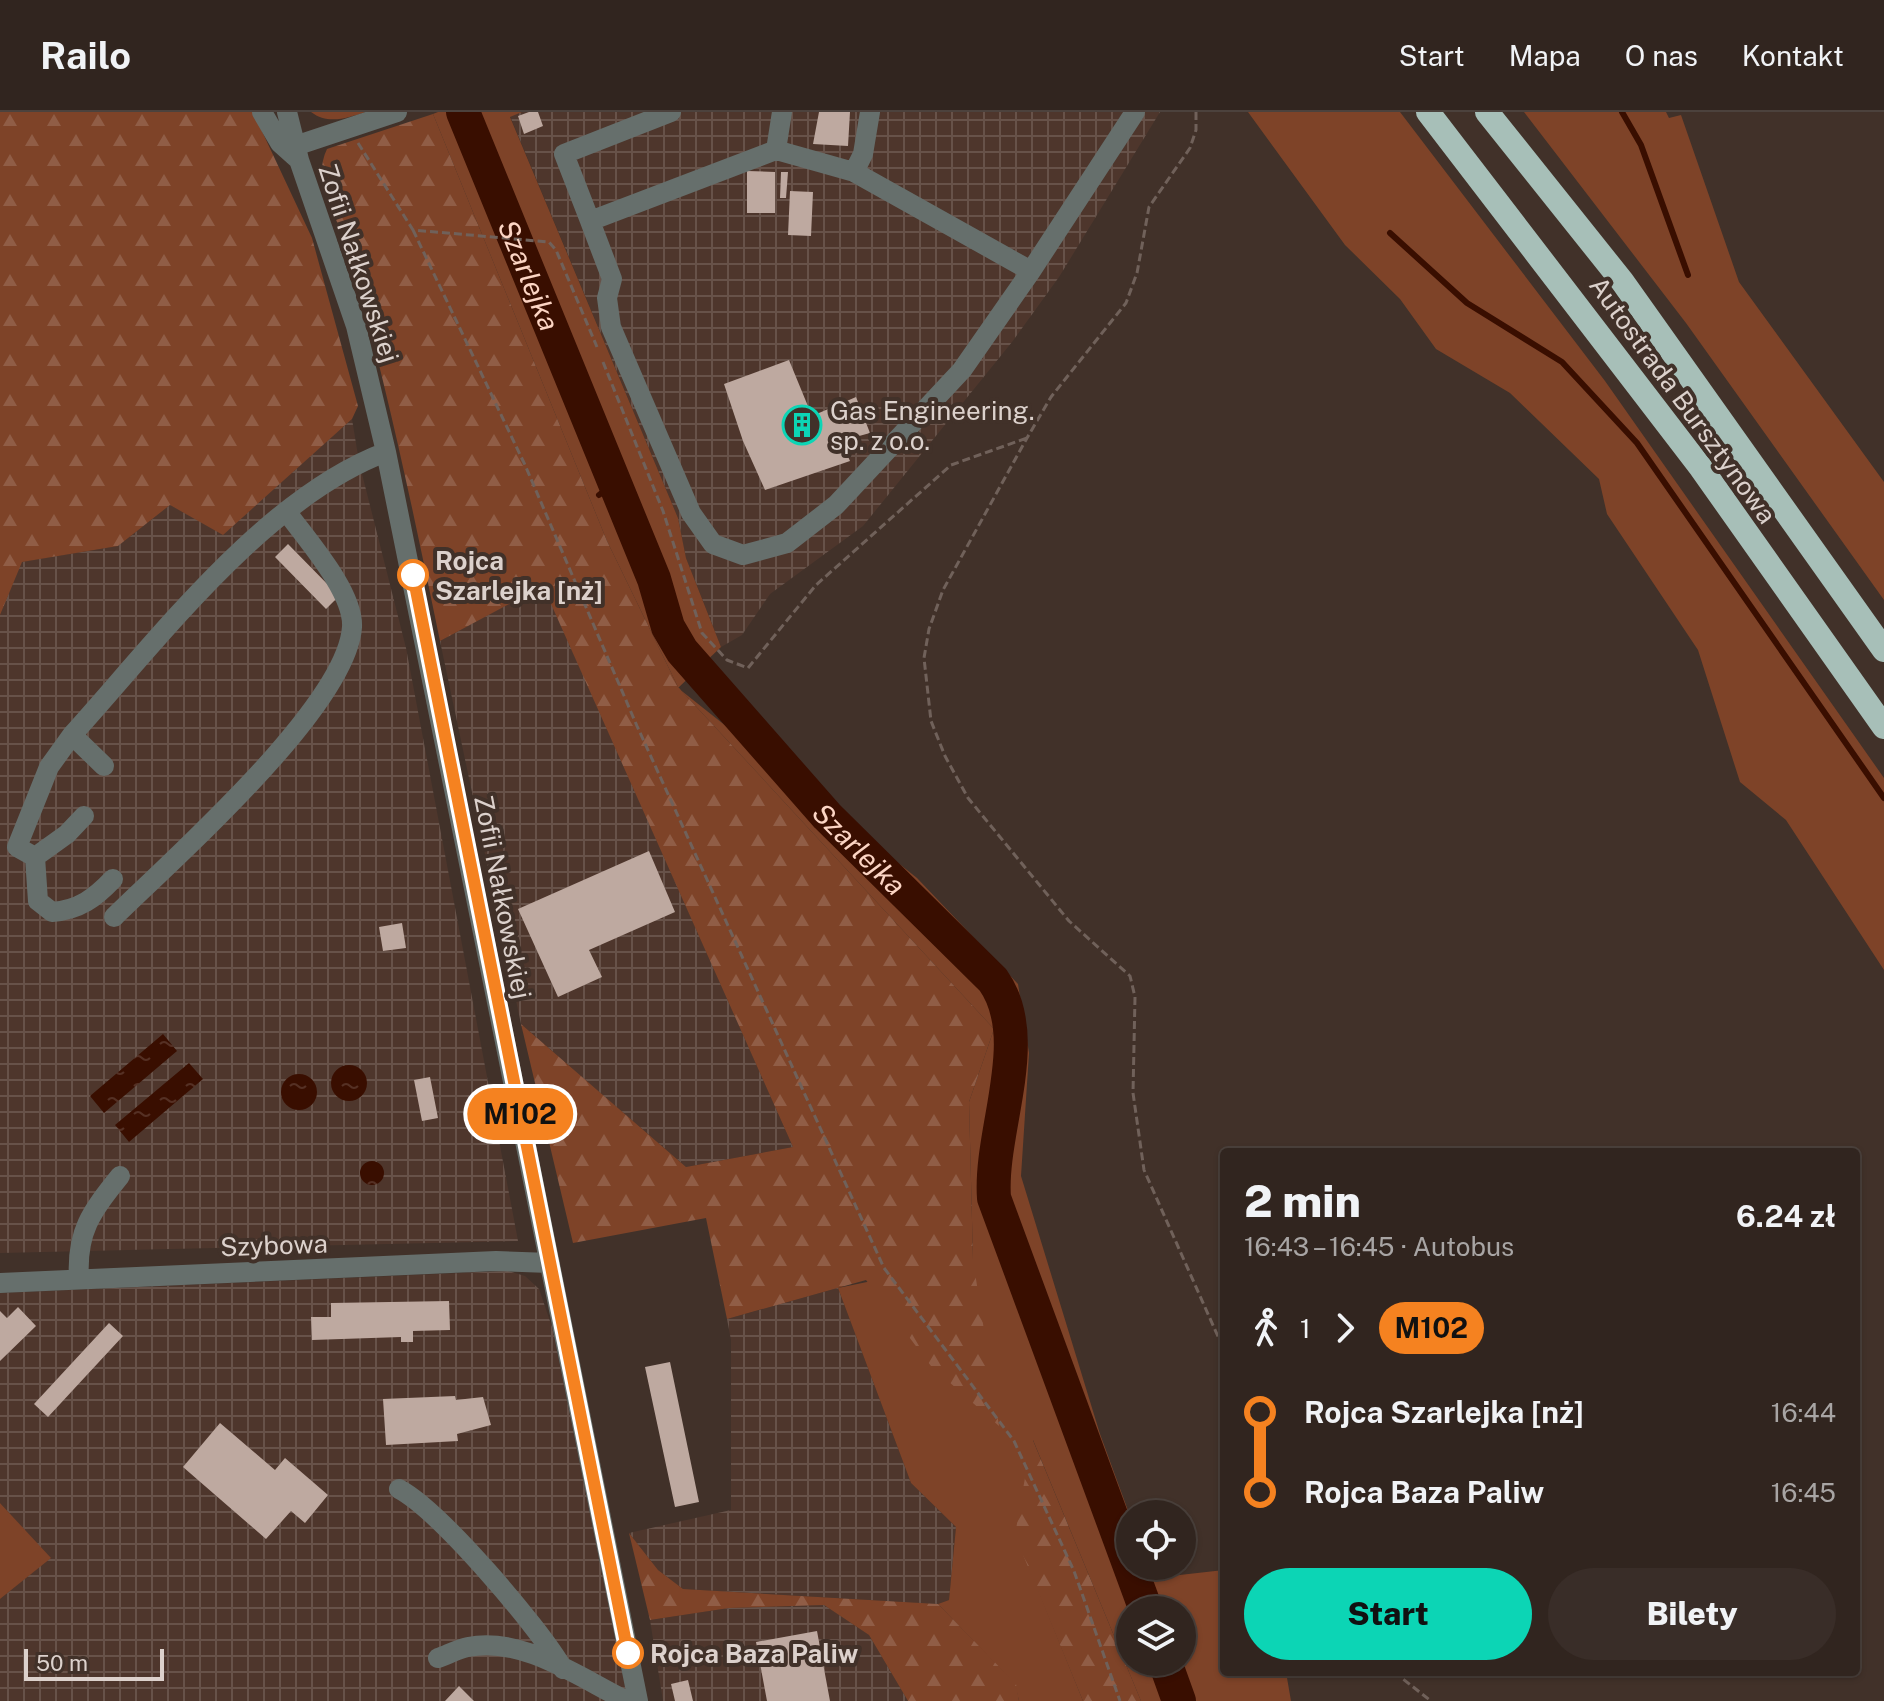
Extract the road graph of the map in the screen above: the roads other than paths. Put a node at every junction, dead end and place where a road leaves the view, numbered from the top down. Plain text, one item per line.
1 (262, 112) edge
2 (287, 112) edge
3 (397, 112) edge
4 (671, 112) edge
5 (782, 112) edge
6 (870, 112) edge
7 (1135, 112) edge
8 (1428, 112) edge
9 (1487, 112) edge
10 (776, 150) junction
11 (297, 153) junction
12 (854, 172) junction
13 (590, 221) junction
14 (1031, 271) junction
15 (386, 452) junction
16 (286, 511) junction
17 (1884, 650) edge
18 (1884, 727) edge
19 (72, 735) junction
20 (104, 766) dead end
21 (84, 816) dead end
22 (35, 857) junction
23 (113, 879) dead end
24 (114, 917) dead end
25 (120, 1176) dead end
26 (550, 1263) junction
27 (79, 1279) junction
28 (0, 1283) edge
29 (399, 1489) dead end
30 (438, 1658) dead end
31 (563, 1669) junction
32 (627, 1701) edge
33 (638, 1701) edge

1 - 11 street
2 - 11 street, Zofii Nałkowskiej
3 - 11 street
4 - 13 street
5 - 10 street
6 - 12 street
7 - 14 street
8 - 18 highway, Autostrada Bursztynowa
9 - 17 highway, Autostrada Bursztynowa
10 - 12 street
10 - 13 street
11 - 15 street, Zofii Nałkowskiej
12 - 14 street
13 - 14 street
15 - 16 street
15 - 26 street, Zofii Nałkowskiej
16 - 19 street
16 - 24 street
19 - 20 street
19 - 22 street
21 - 22 street
22 - 23 street
25 - 27 street
26 - 27 street, Szybowa
26 - 33 street, Zofii Nałkowskiej
27 - 28 street, Szybowa
29 - 31 street
30 - 31 street
31 - 32 street

